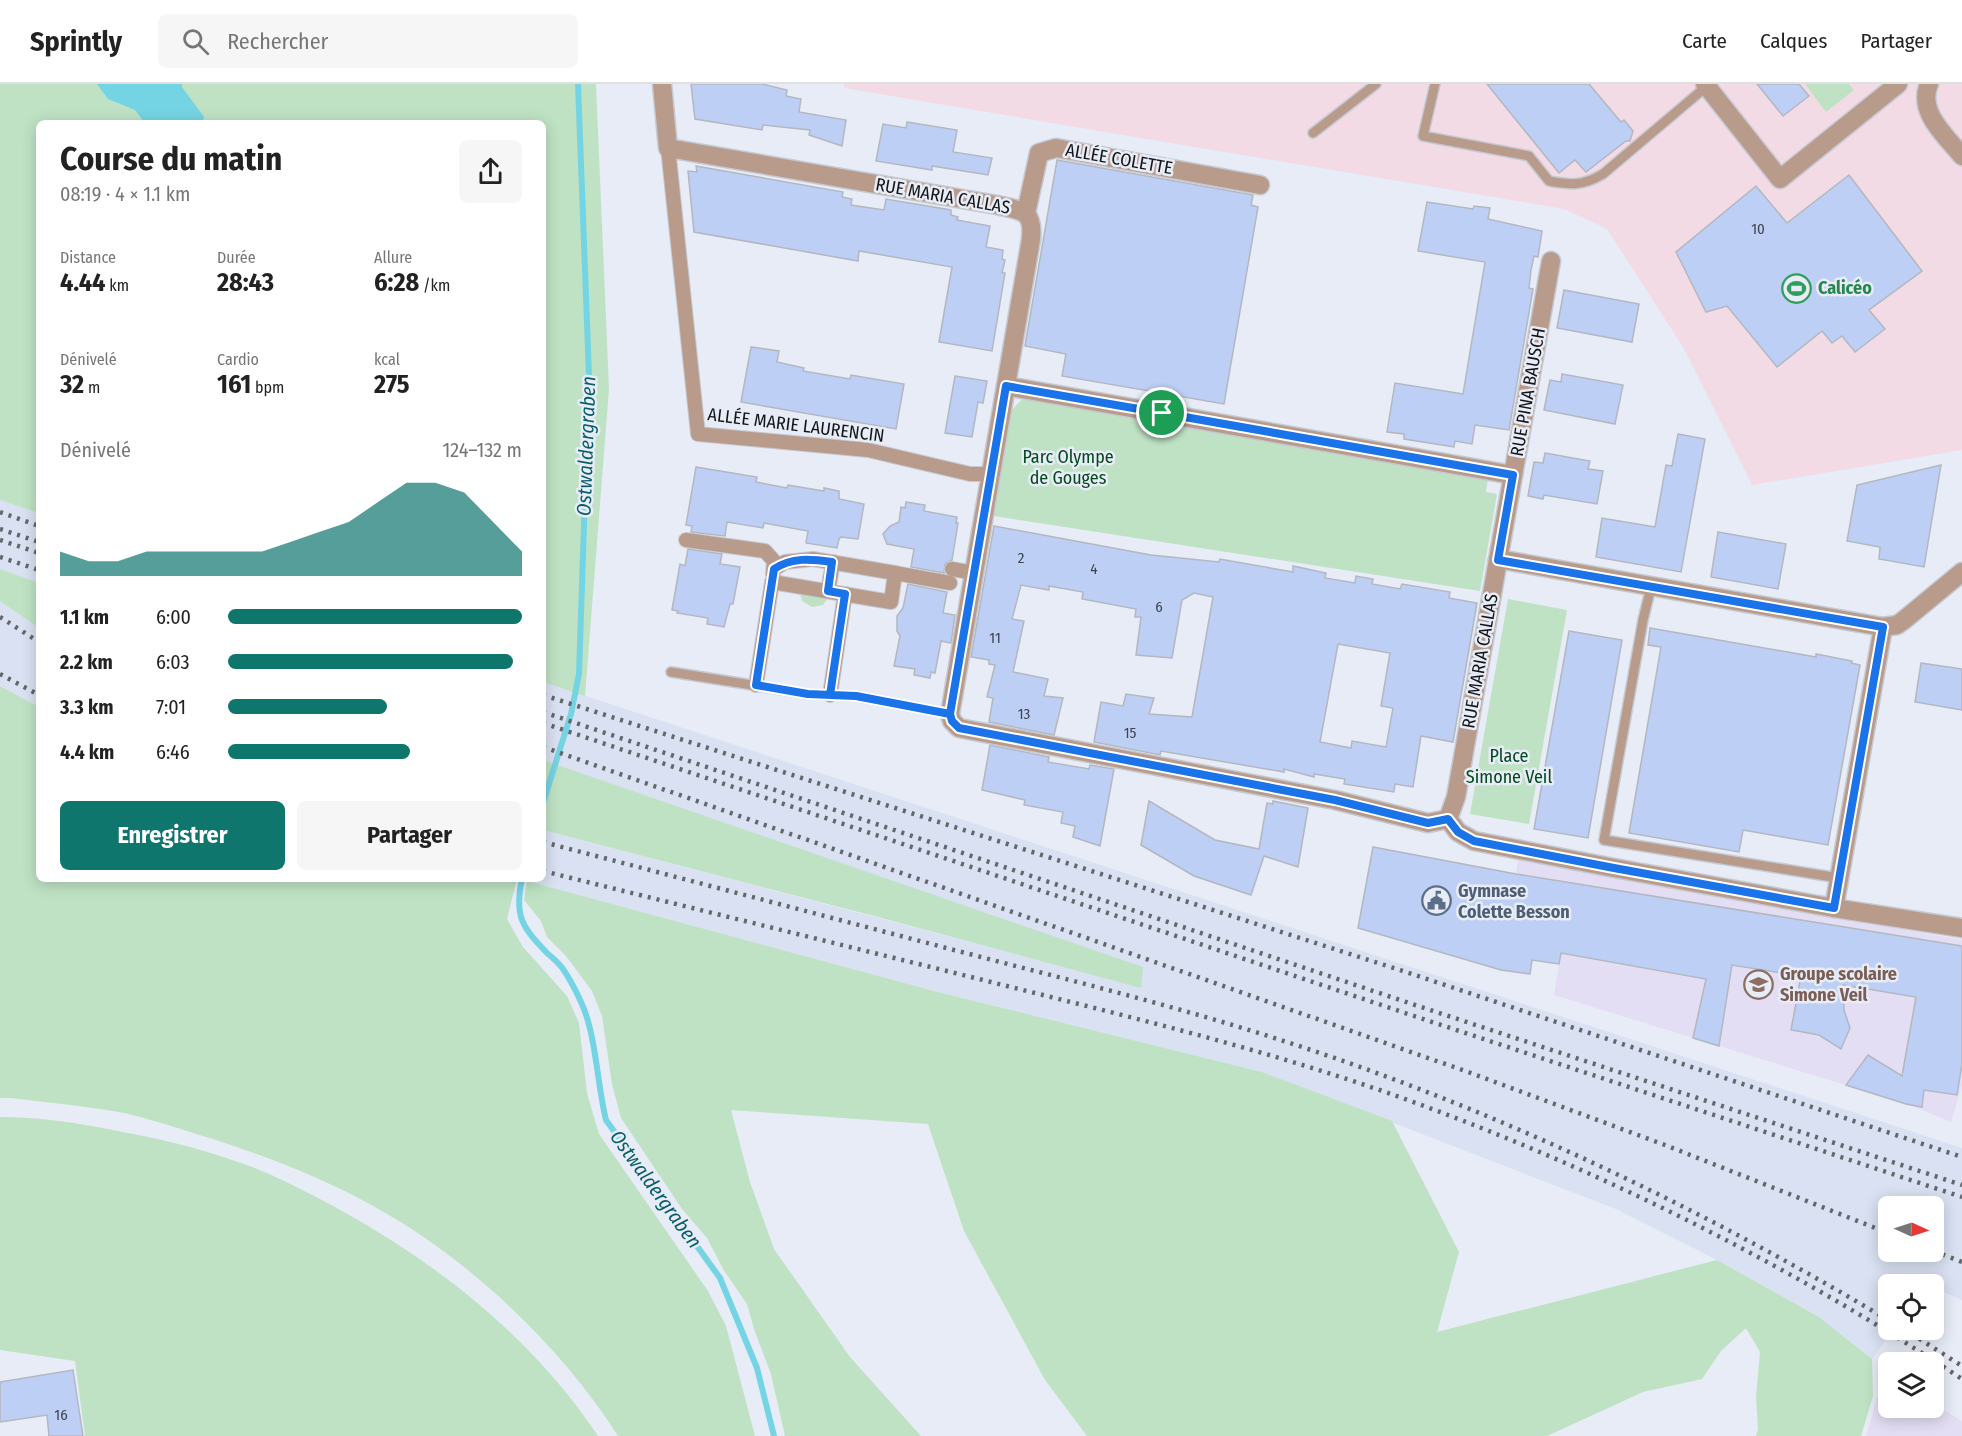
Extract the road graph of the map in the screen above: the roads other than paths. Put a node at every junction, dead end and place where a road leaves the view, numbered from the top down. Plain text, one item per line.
1 (662, 84) edge
2 (1376, 84) edge
3 (1435, 84) edge
4 (1898, 84) edge
5 (1929, 84) edge
6 (1706, 85) edge
7 (1313, 133) dead end
8 (668, 148) junction
9 (1962, 156) edge
10 (1260, 184) dead end
11 (1026, 213) junction
12 (1551, 261) dead end
13 (1006, 386) junction
14 (991, 474) junction
15 (1513, 475) junction
16 (686, 540) dead end
17 (1498, 560) junction
18 (833, 562) junction
19 (1962, 572) edge
20 (895, 573) junction
21 (974, 573) junction
22 (773, 576) junction
23 (1651, 587) junction
24 (828, 591) junction
25 (845, 594) junction
26 (1883, 627) junction
27 (671, 672) dead end
28 (756, 685) junction
29 (830, 695) junction
30 (950, 714) junction
31 (1448, 819) junction
32 (1839, 878) junction
33 (1834, 908) junction
34 (1962, 928) edge

1 - 8 street
2 - 7 lane
3 - 6 lane
4 - 6 street
5 - 9 street
8 - 11 street, RUE MARIA CALLAS
8 - 14 street, ALLÉE MARIE LAURENCIN
10 - 11 street, ALLÉE COLETTE
11 - 13 street, RUE MARIA CALLAS
12 - 15 street, RUE PINA BAUSCH
13 - 14 street, RUE MARIA CALLAS
13 - 15 street
14 - 21 street, RUE MARIA CALLAS
15 - 17 street, RUE PINA BAUSCH
16 - 22 street
17 - 23 street
17 - 31 street, RUE MARIA CALLAS
18 - 20 street
18 - 22 street
18 - 24 street
19 - 26 street
20 - 21 street
20 - 25 street
21 - 30 street, RUE MARIA CALLAS
22 - 24 street
22 - 28 street
23 - 26 street
23 - 32 lane
24 - 25 street
25 - 29 street
26 - 32 street
27 - 28 lane
28 - 29 lane
29 - 30 lane
30 - 31 street
31 - 33 street
32 - 33 street
33 - 34 street

